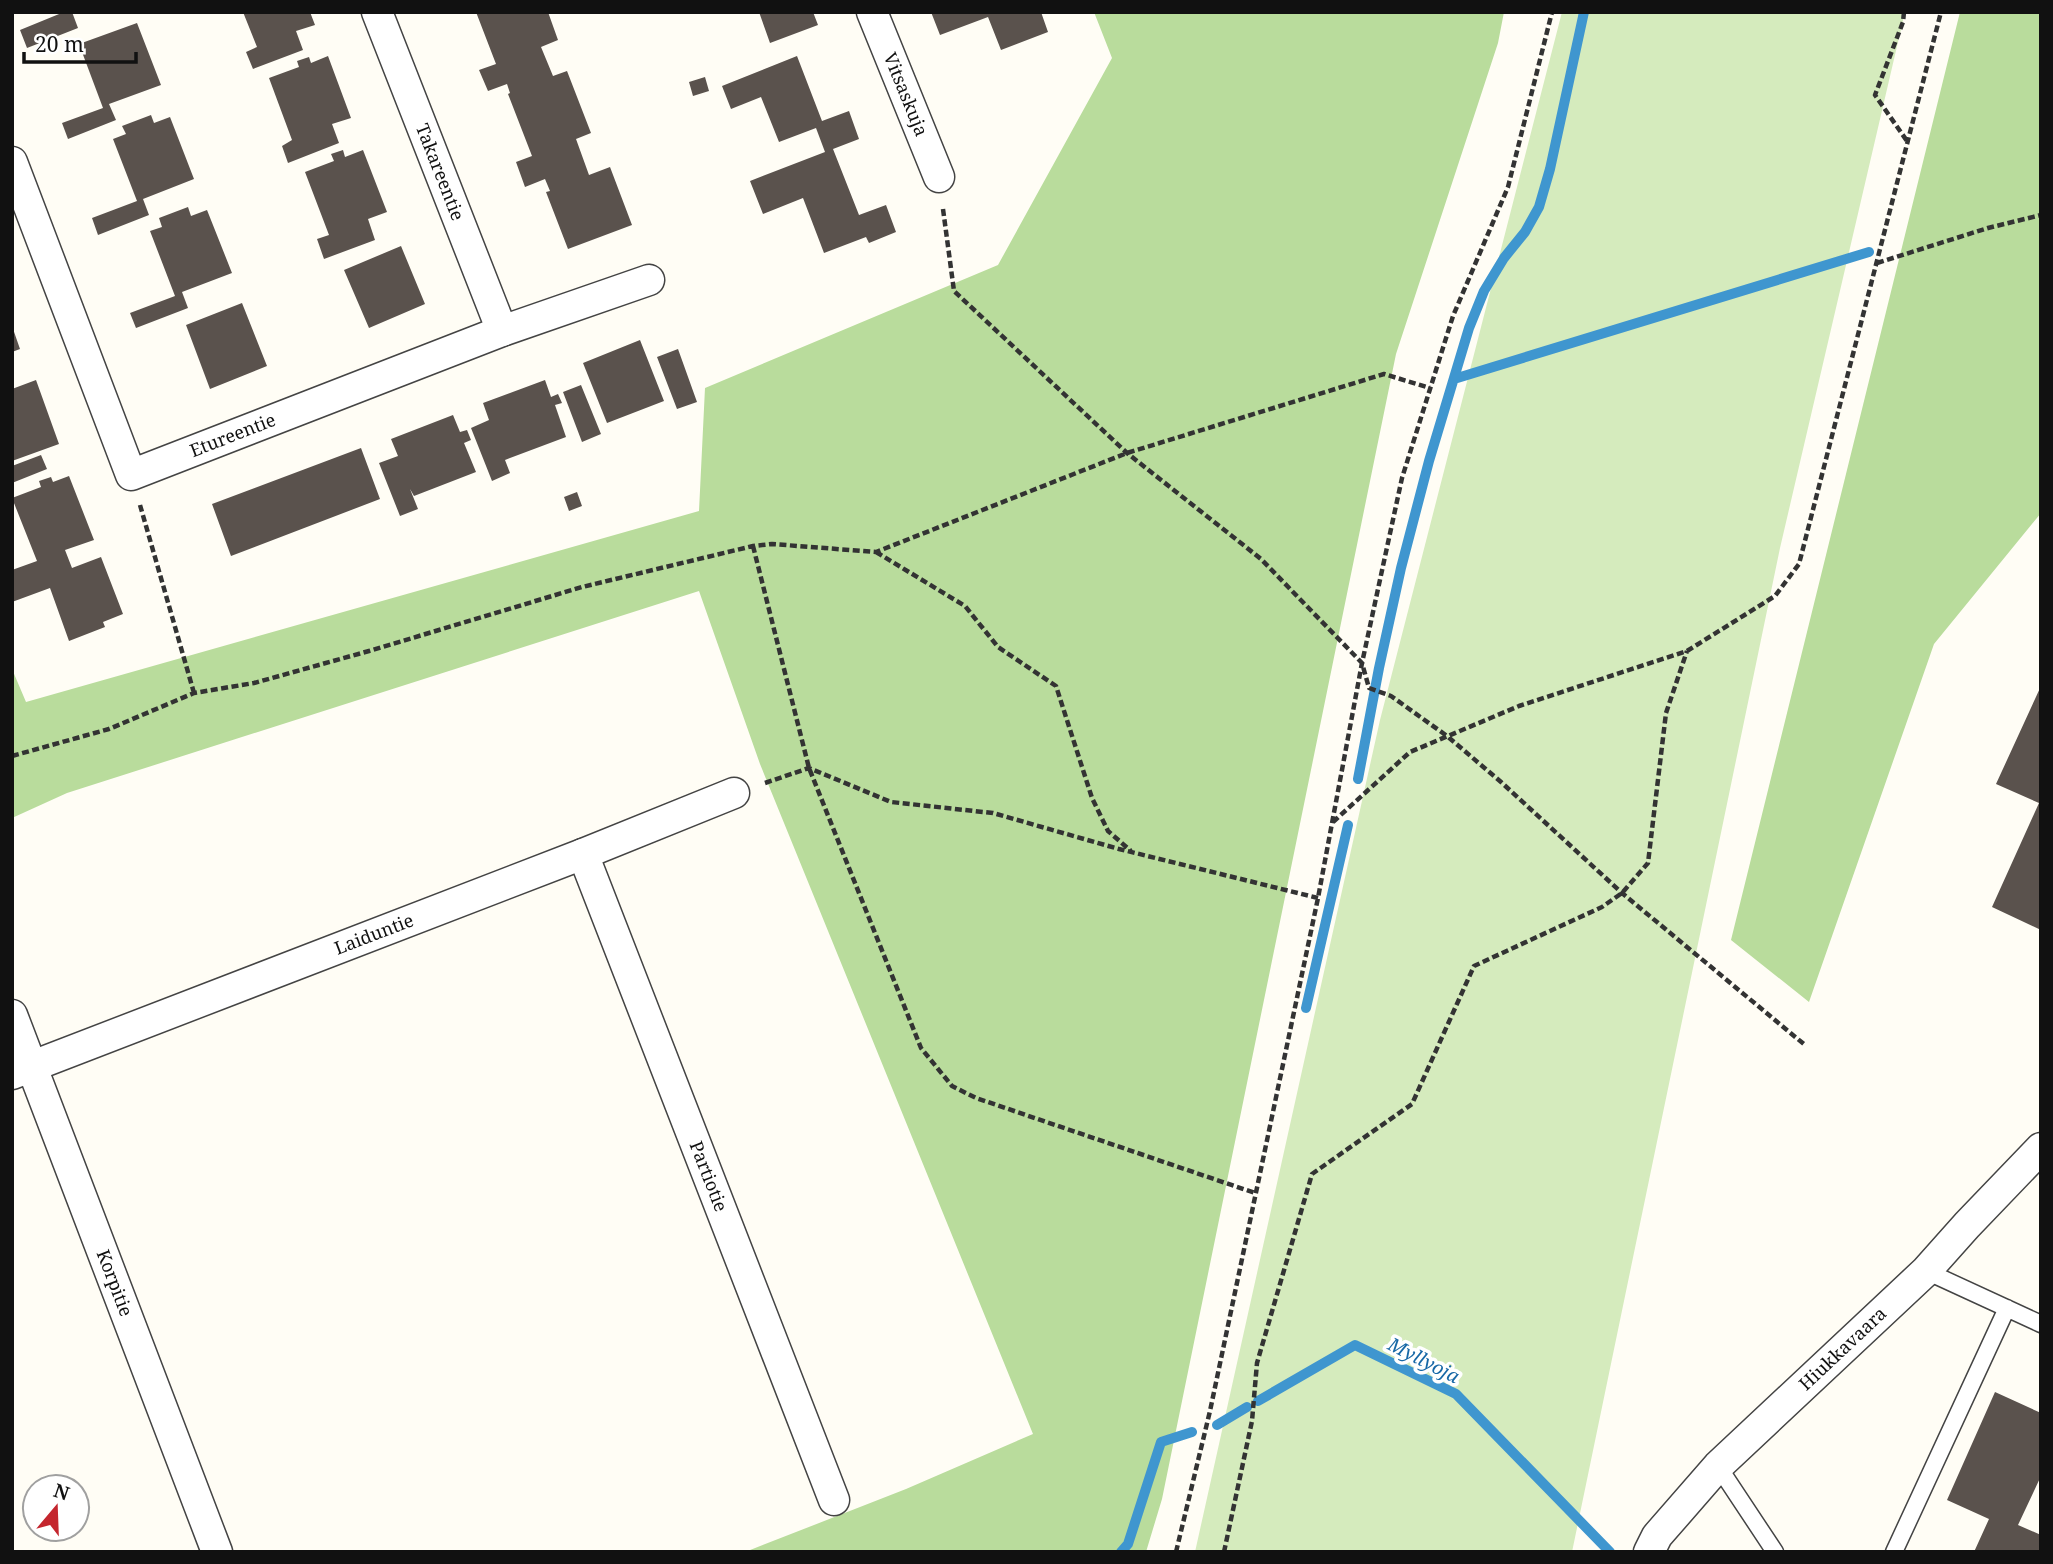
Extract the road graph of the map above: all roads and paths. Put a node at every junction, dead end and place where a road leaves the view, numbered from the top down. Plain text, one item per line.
1 (377, 12) edge
2 (872, 12) edge
3 (1552, 12) edge
4 (1904, 12) edge
5 (1941, 12) edge
6 (1908, 141) junction
7 (12, 162) edge
8 (939, 177) joint
9 (2041, 215) edge
10 (1877, 263) junction
11 (649, 279) dead end
12 (502, 331) junction
13 (1430, 388) junction
14 (1127, 453) junction
15 (131, 475) junction
16 (753, 546) junction
17 (875, 551) junction
18 (1687, 651) junction
19 (1363, 663) junction
20 (194, 693) junction
21 (1447, 736) junction
22 (12, 756) edge
23 (808, 768) junction
24 (734, 793) joint
25 (1332, 823) junction
26 (1132, 852) junction
27 (583, 854) junction
28 (1622, 893) junction
29 (1318, 898) junction
30 (12, 1015) edge
31 (1805, 1045) dead end
32 (22, 1070) edge
33 (2041, 1148) edge
34 (1255, 1193) junction
35 (1926, 1271) junction
36 (2007, 1308) junction
37 (2041, 1324) edge
38 (1718, 1466) junction
39 (834, 1500) dead end
40 (217, 1552) edge
41 (1176, 1552) edge
42 (1224, 1552) edge
43 (1649, 1552) edge
44 (1775, 1552) edge
45 (1894, 1552) edge

1 - 12 street, Takareentie
2 - 8 street, Vitsaskuja
3 - 13 path
4 - 6 path
5 - 6 path
6 - 10 path
7 - 15 street
8 - 14 path
9 - 10 path
10 - 18 path
11 - 12 street, Etureentie
12 - 15 street, Etureentie
13 - 14 path
13 - 19 path
14 - 17 path
14 - 19 path
15 - 20 path
16 - 17 path
16 - 20 path
16 - 23 path
17 - 26 path
18 - 21 path
18 - 28 path
19 - 21 path
19 - 25 path
20 - 22 path
21 - 25 path
21 - 28 path
23 - 24 path
23 - 26 path
23 - 34 path
24 - 27 street, Laiduntie
25 - 29 path
26 - 29 path
27 - 32 street, Laiduntie
27 - 39 street, Partiotie
28 - 31 path
28 - 42 path
29 - 34 path
30 - 32 street, Korpitie
32 - 40 street, Korpitie
33 - 35 street, Hiukkavaara
34 - 41 path
35 - 36 lane
35 - 38 street, Hiukkavaara
36 - 37 lane
36 - 45 lane
38 - 43 street, Hiukkavaara
38 - 44 lane

